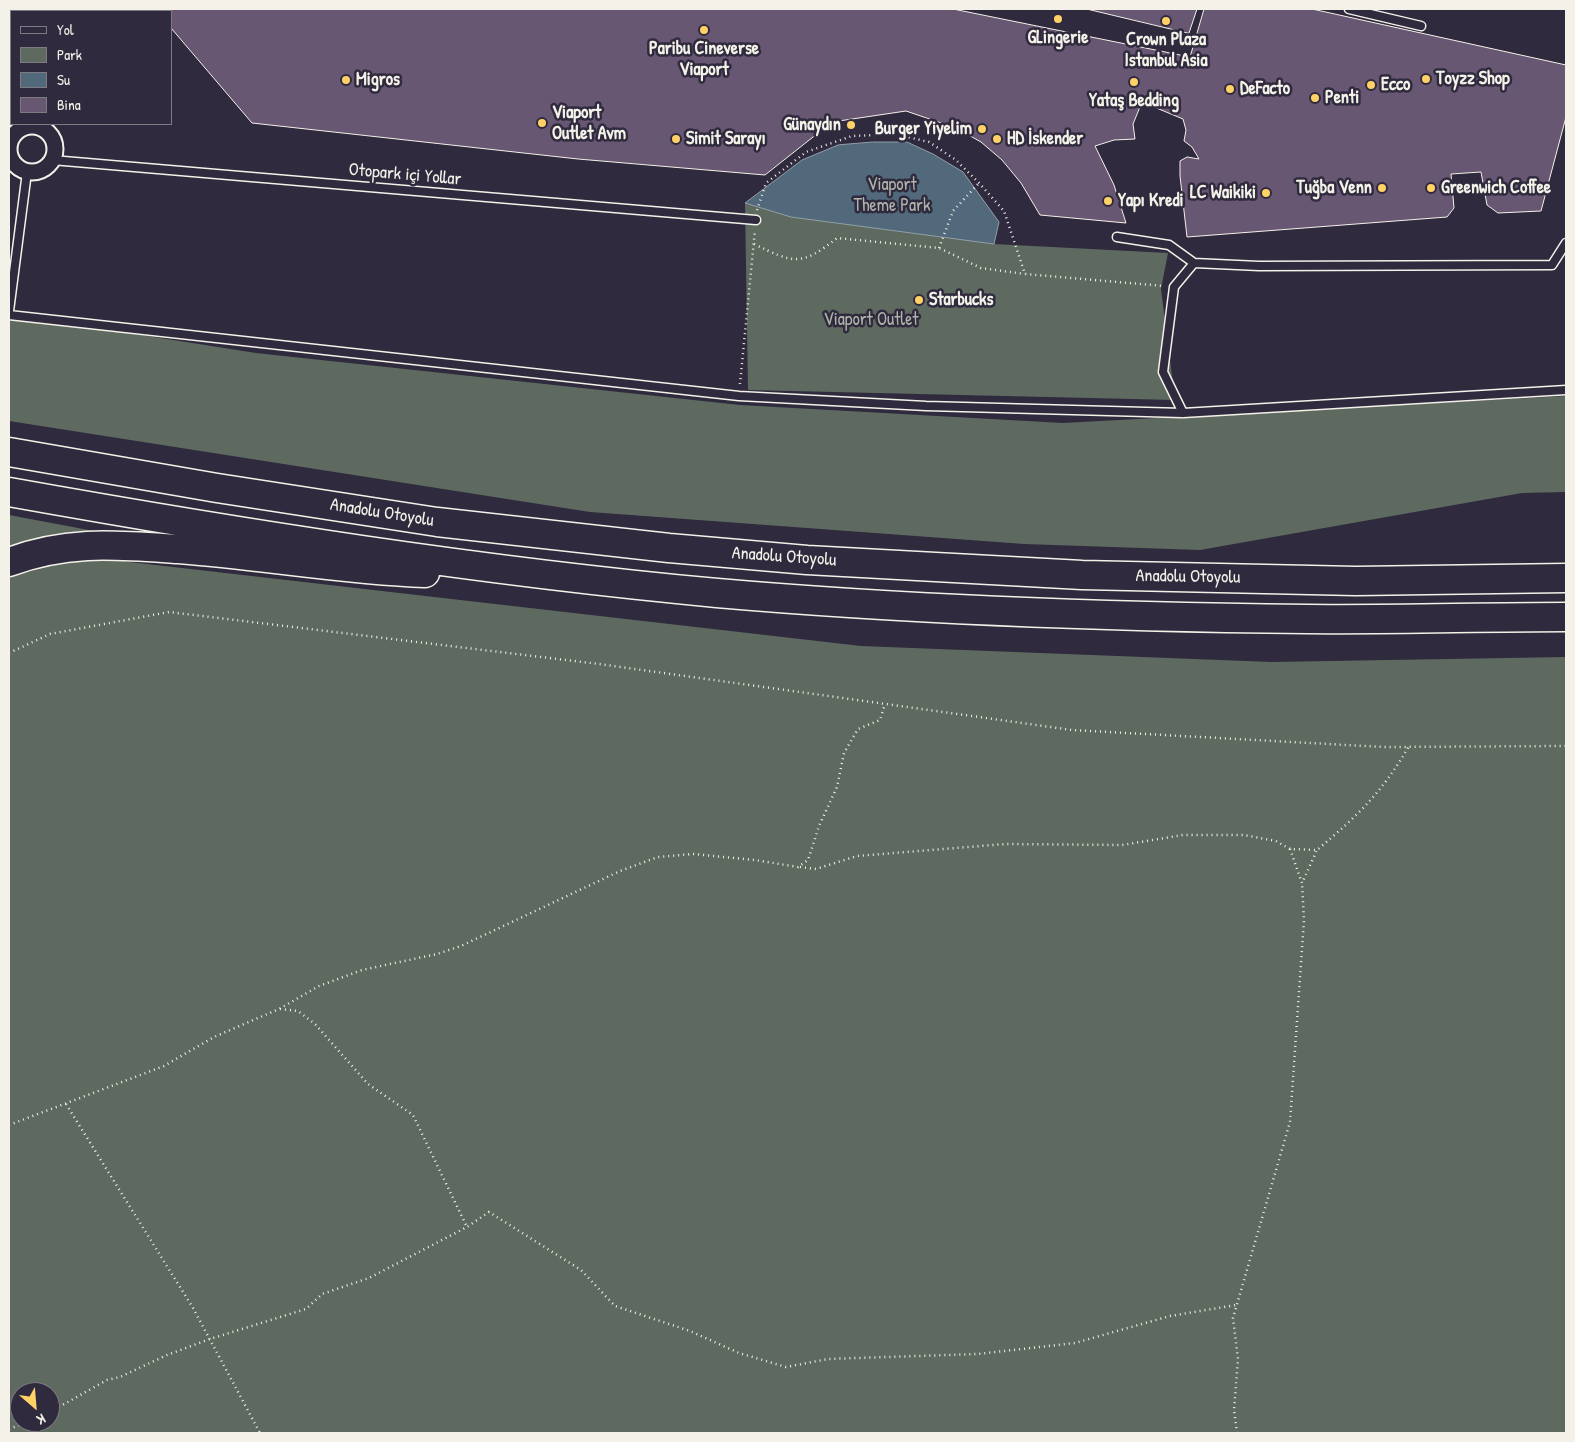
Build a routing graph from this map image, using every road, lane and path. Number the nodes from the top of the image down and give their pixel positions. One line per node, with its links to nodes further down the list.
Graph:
1 (1349, 9): 2 (lane)
2 (1421, 26)
3 (18, 128): 4 (street); 5 (street)
4 (9, 145): 6 (street)
5 (52, 160): 6 (street); 8 (lane, Otopark içi Yollar)
6 (17, 167): 16 (lane)
7 (979, 183): 8 (path); 12 (path); 14 (path)
8 (756, 220): 11 (path)
9 (1117, 237): 13 (lane)
10 (1566, 243): 13 (lane)
11 (753, 244): 12 (path); 18 (path)
12 (939, 248): 14 (path)
13 (1194, 263): 15 (lane)
14 (1025, 274): 15 (path)
15 (1174, 287): 19 (lane)
16 (9, 313): 18 (lane)
17 (1566, 390): 19 (lane)
18 (739, 396): 19 (lane)
19 (1183, 412)
20 (9, 452): 23 (highway, Anadolu Otoyolu)
21 (9, 492): 24 (highway)
22 (9, 562): 24 (highway)
23 (1566, 578)
24 (581, 579): 25 (highway)
25 (1566, 617)
26 (9, 653): 27 (path)
27 (885, 704): 28 (path); 32 (path)
28 (1409, 746): 29 (path); 31 (path)
29 (1566, 746)
30 (1290, 849): 31 (path); 32 (path); 33 (path)
31 (1317, 850): 33 (path)
32 (798, 867): 34 (path)
33 (1302, 882): 38 (path)
34 (279, 1008): 35 (path); 37 (path)
35 (66, 1104): 36 (path); 39 (path)
36 (9, 1124)
37 (467, 1226): 38 (path); 39 (path)
38 (1236, 1305): 42 (path)
39 (210, 1339): 40 (path); 41 (path)
40 (60, 1406)
41 (260, 1433)
42 (1237, 1433)

